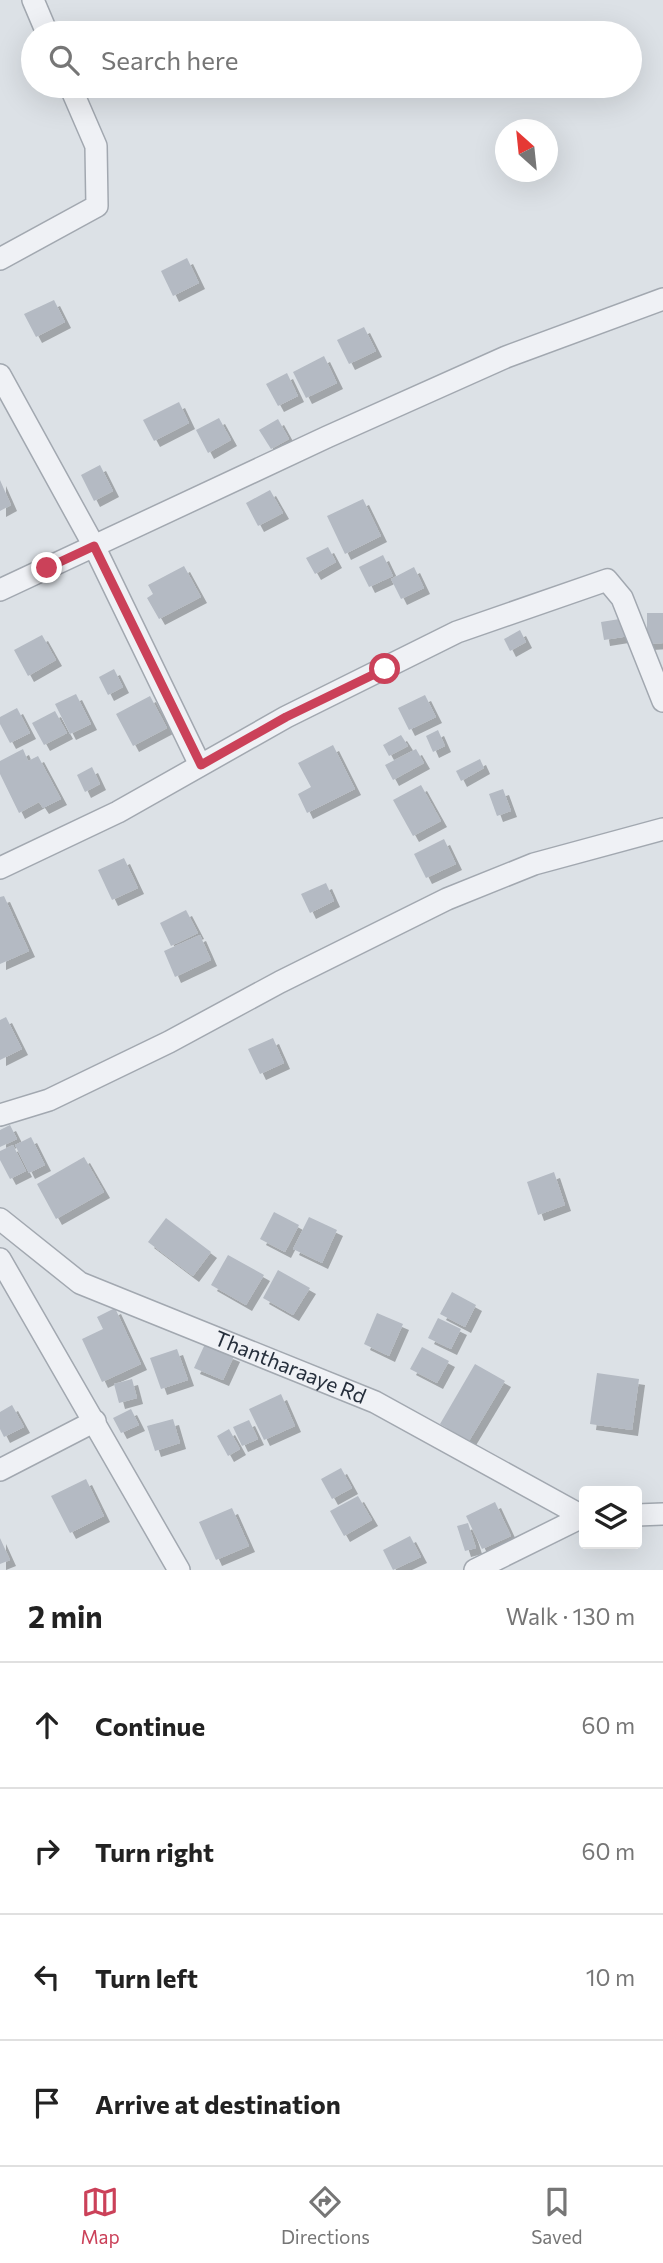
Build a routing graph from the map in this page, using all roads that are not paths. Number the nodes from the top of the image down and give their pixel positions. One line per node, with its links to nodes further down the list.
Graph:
1 (33, 0): 2 (street)
2 (42, 21)
3 (75, 98): 4 (street)
4 (0, 259)
5 (663, 299): 7 (street)
6 (0, 375): 7 (street)
7 (94, 546): 8 (street); 10 (street)
8 (0, 590)
9 (663, 701): 10 (street)
10 (201, 765): 12 (street)
11 (663, 829): 13 (street)
12 (0, 868)
13 (0, 1115)
14 (0, 1219): 18 (street, Thantharaaye Rd)
15 (0, 1259): 16 (street)
16 (95, 1421): 17 (street); 22 (street)
17 (0, 1470)
18 (579, 1514)
19 (663, 1514): 20 (street)
20 (642, 1515)
21 (579, 1518): 23 (street)
22 (178, 1570)
23 (475, 1570)

